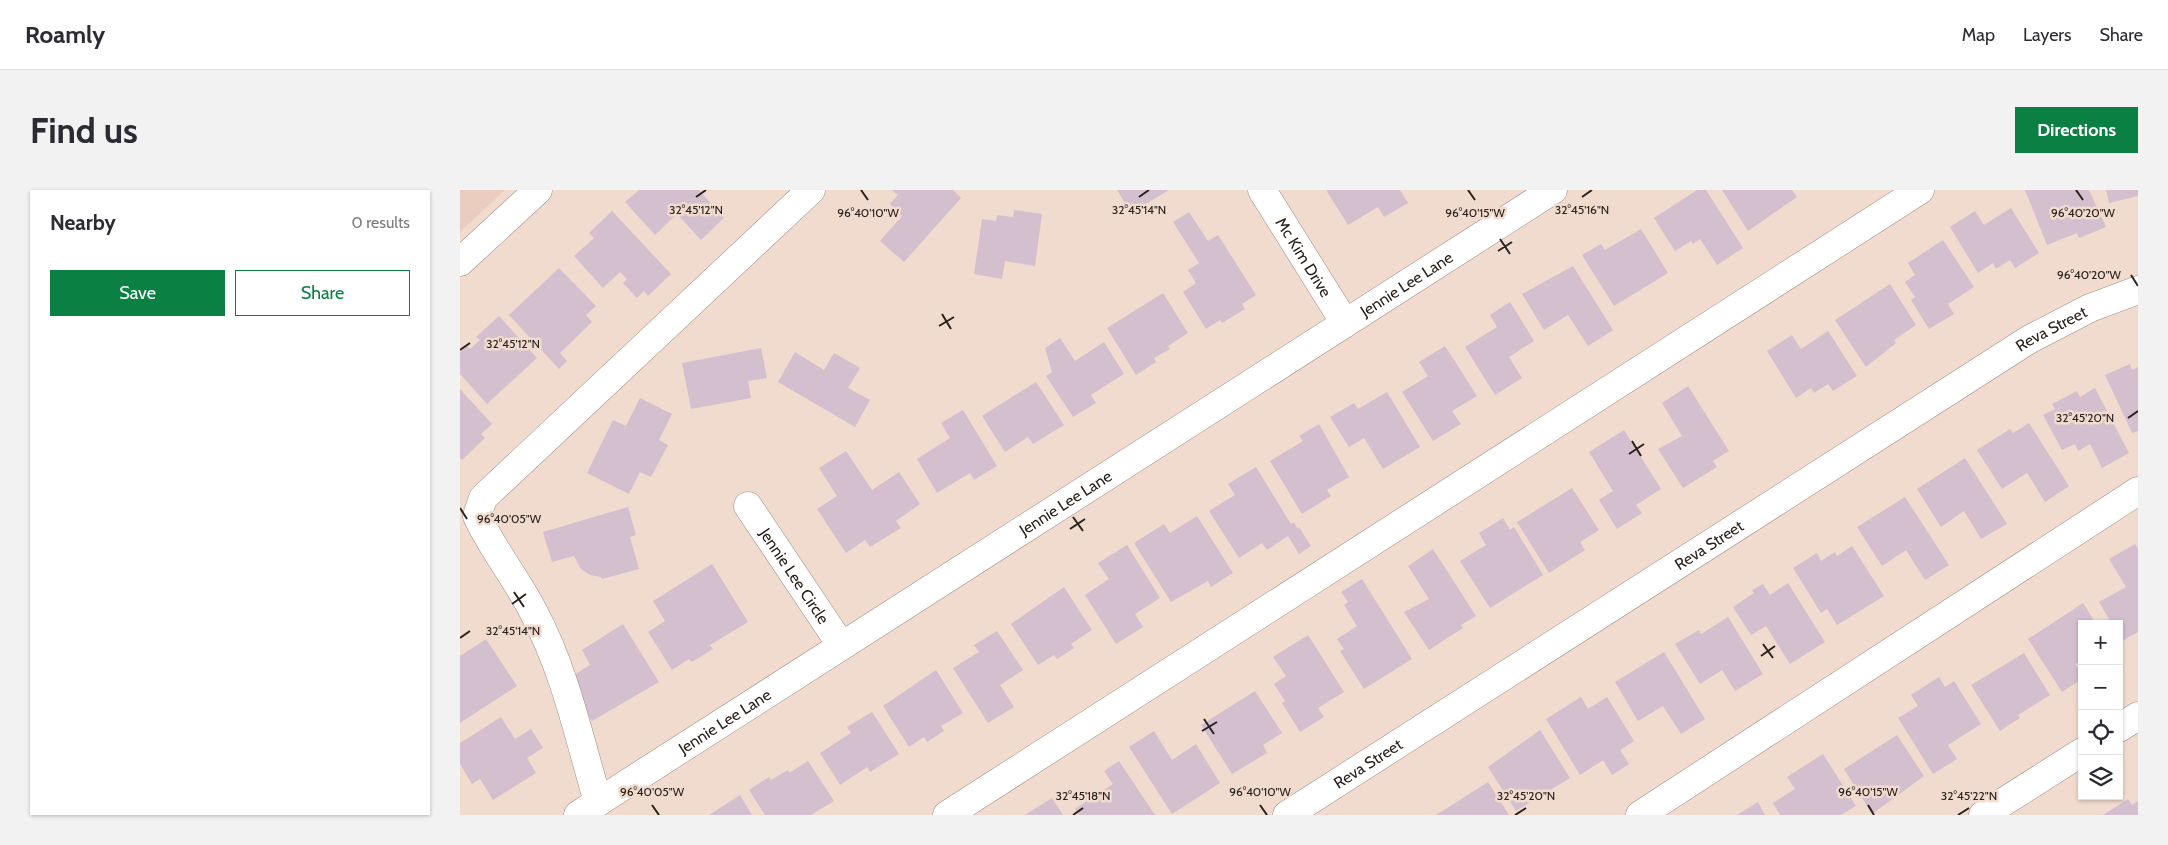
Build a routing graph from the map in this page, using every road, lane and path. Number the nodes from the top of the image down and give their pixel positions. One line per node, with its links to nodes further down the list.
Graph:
1 (538, 190): 6 (street)
2 (811, 190): 15 (street)
3 (1262, 190): 8 (street, Mc Kim Drive)
4 (1553, 190): 8 (street, Jennie Lee Lane)
5 (1920, 190): 16 (street)
6 (460, 262)
7 (2138, 290): 17 (street, Reva Street)
8 (1345, 323): 11 (street, Jennie Lee Lane)
9 (2138, 491): 18 (street)
10 (748, 506): 11 (street, Jennie Lee Circle)
11 (841, 645): 15 (street, Jennie Lee Lane)
12 (2138, 716): 13 (street)
13 (2123, 725)
14 (2078, 755): 19 (street)
15 (585, 811)
16 (947, 815)
17 (1287, 815)
18 (1640, 815)
19 (1983, 815)

